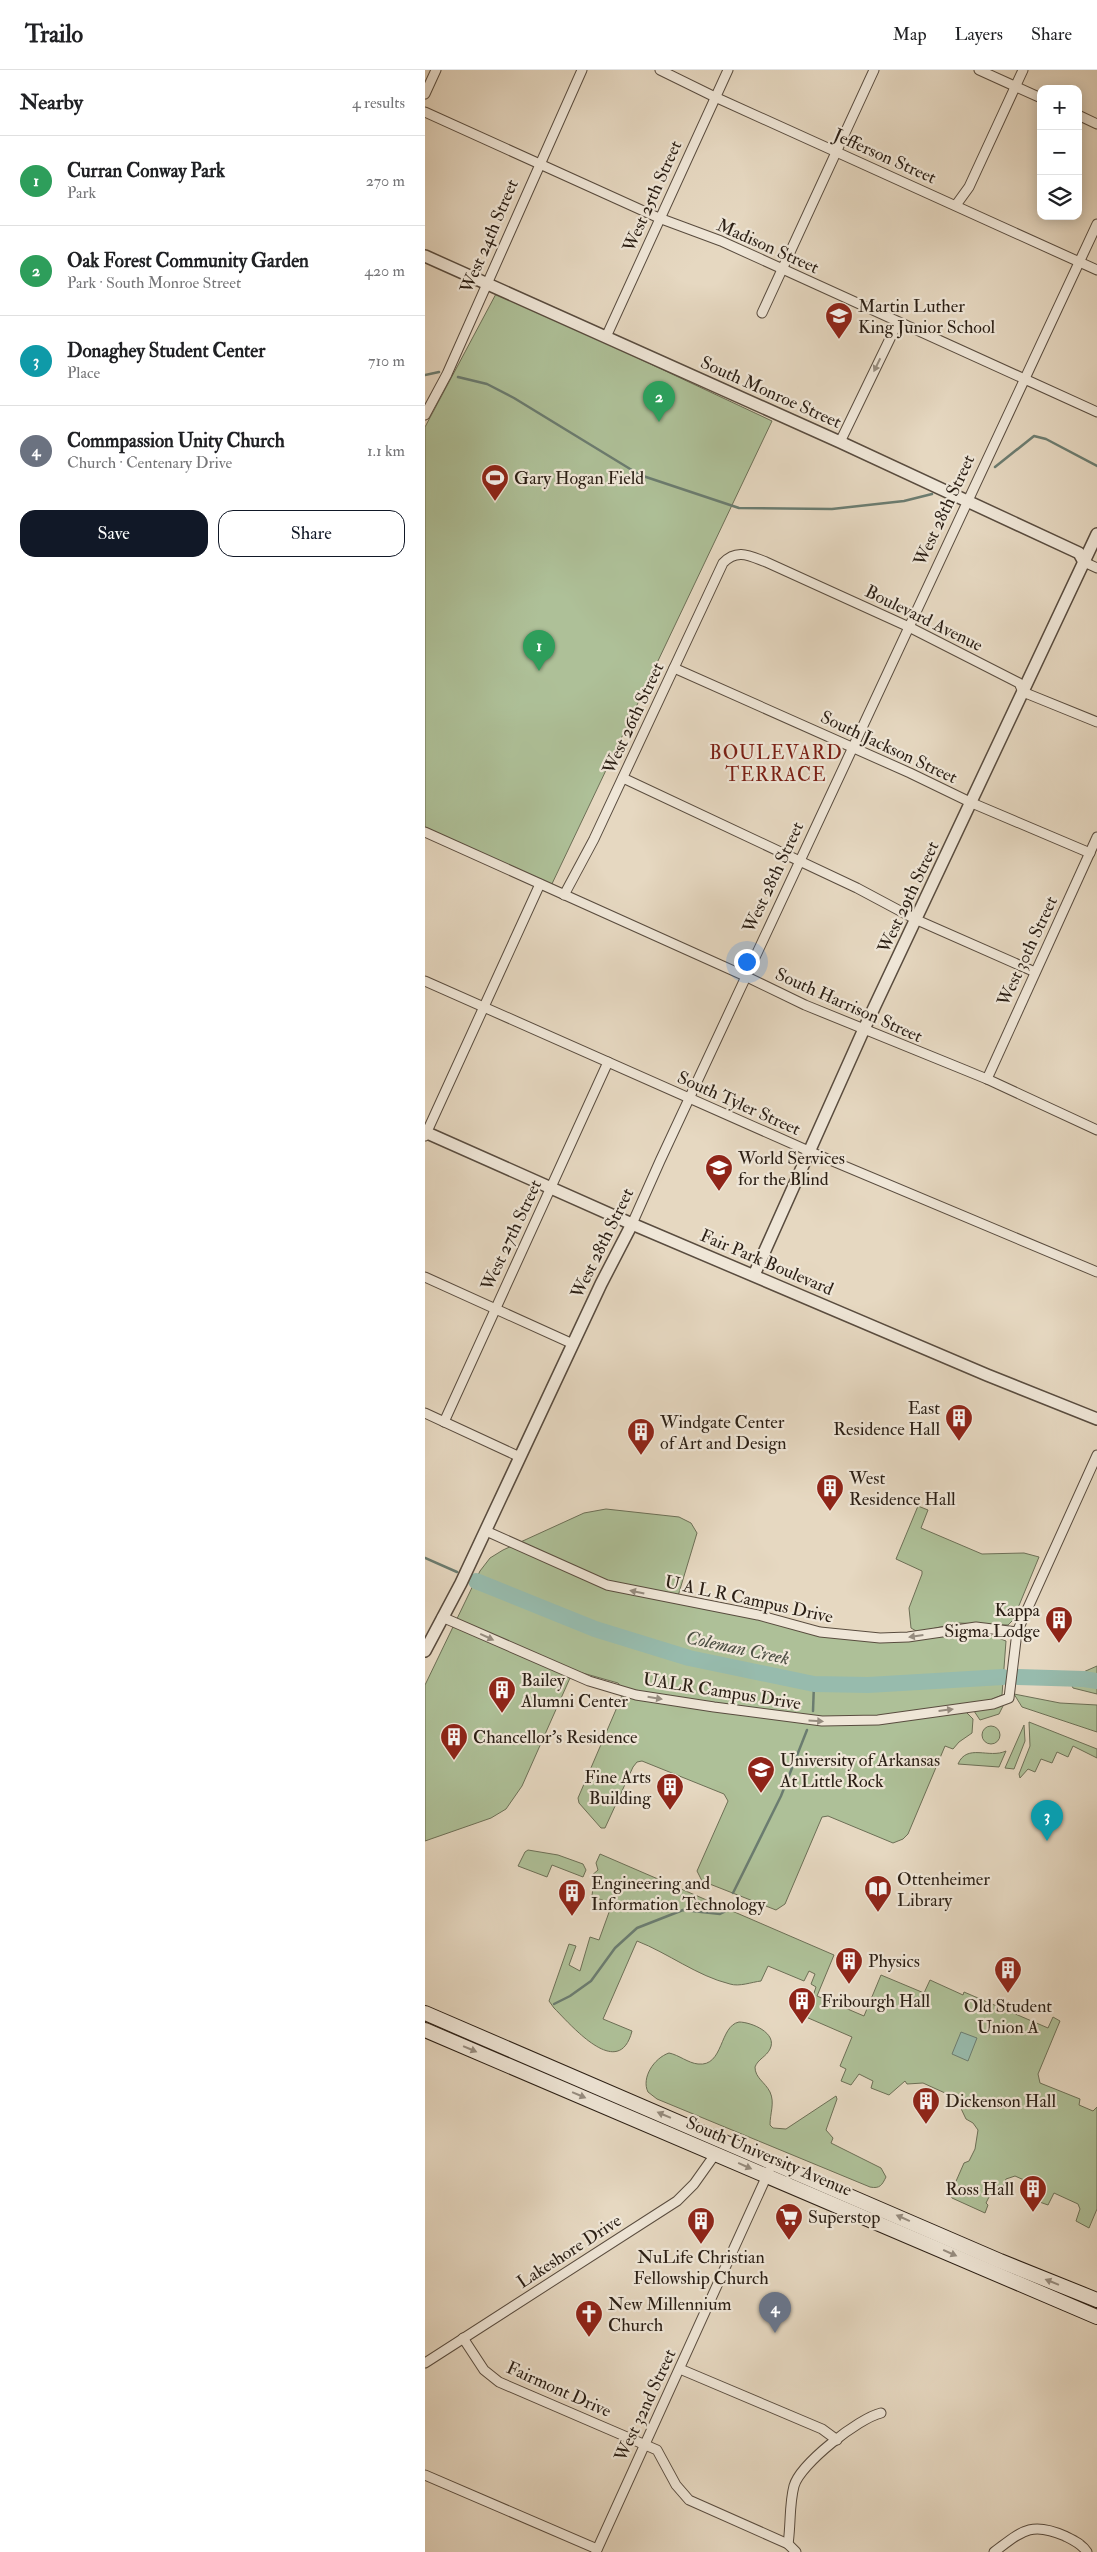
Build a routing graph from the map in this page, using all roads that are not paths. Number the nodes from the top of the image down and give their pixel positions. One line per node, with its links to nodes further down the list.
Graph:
1 (437, 70): 9 (street)
2 (582, 70): 16 (street, West 24th Street)
3 (660, 70): 11 (street, Jefferson Street)
4 (728, 70): 11 (street, West 25th Street)
5 (874, 70): 15 (street)
6 (979, 70): 8 (street)
7 (1023, 70): 8 (street)
8 (1015, 86): 10 (street); 17 (street)
9 (425, 94)
10 (1037, 96)
11 (715, 97): 15 (street, Jefferson Street); 18 (street, West 25th Street)
12 (425, 112): 16 (street, Madison Street)
13 (1082, 117): 14 (street)
14 (1097, 124)
15 (837, 152): 17 (street, Jefferson Street); 22 (street)
16 (540, 162): 18 (street, Madison Street); 24 (street, West 24th Street)
17 (956, 205): 21 (street, Jefferson Street)
18 (659, 218): 22 (street, Madison Street); 27 (street, West 25th Street)
19 (1097, 224): 21 (street, West 28th Street)
20 (425, 256): 24 (street, South Monroe Street)
21 (1079, 262): 23 (street, Jefferson Street); 28 (street, West 28th Street)
22 (782, 269): 25 (street); 26 (street, Madison Street)
23 (1097, 270)
24 (487, 284): 27 (street, South Monroe Street); 30 (street, West 24th Street)
25 (762, 313)
26 (898, 322): 28 (street, Madison Street); 31 (street, one-way to 31)
27 (607, 337): 31 (street, South Monroe Street)
28 (1024, 379): 29 (street, Madison Street); 32 (street, West 28th Street)
29 (1097, 412)
30 (425, 415)
31 (840, 442): 32 (street, South Monroe Street)
32 (967, 500): 35 (street, South Monroe Street); 37 (street, West 28th Street)
33 (1097, 534): 35 (street, West 29th Street)
34 (731, 556): 37 (street, Boulevard Avenue); 38 (street, West 26th Street)
35 (1084, 562): 36 (street, South Monroe Street); 39 (street, West 29th Street)
36 (1097, 568)
37 (909, 627): 39 (street, Boulevard Avenue); 41 (street, West 28th Street)
38 (674, 668): 41 (street, South Jackson Street); 42 (street, West 26th Street)
39 (1023, 692): 40 (street, Boulevard Avenue); 43 (street, West 29th Street)
40 (1097, 722)
41 (854, 748): 43 (street, South Jackson Street); 47 (street, West 28th Street)
42 (623, 778): 47 (street); 49 (street, West 26th Street)
43 (972, 803): 46 (street, South Jackson Street); 50 (street, West 29th Street)
44 (425, 832): 48 (street, South Harrison Street)
45 (1097, 837): 46 (street, West 30th Street)
46 (1090, 853): 51 (street, West 30th Street)
47 (799, 861): 50 (street); 52 (street, West 28th Street)
48 (540, 884): 49 (street, South Harrison Street); 54 (street)
49 (564, 895): 52 (street, South Harrison Street)
50 (917, 920): 51 (street); 55 (street, West 29th Street)
51 (1035, 972): 57 (street, West 30th Street)
52 (745, 976): 55 (street, South Harrison Street); 58 (street, West 28th Street)
53 (425, 981): 54 (street, South Tyler Street)
54 (484, 1007): 56 (street, South Tyler Street); 61 (street)
55 (864, 1029): 57 (street, South Harrison Street); 62 (street, West 29th Street)
56 (608, 1062): 58 (street, South Tyler Street); 63 (street, West 27th Street)
57 (987, 1079): 60 (street, South Harrison Street)
58 (689, 1099): 62 (street, South Tyler Street); 64 (street, West 28th Street)
59 (1097, 1118): 60 (street)
60 (1095, 1129)
61 (425, 1134): 63 (street, Fair Park Boulevard)
62 (811, 1152): 65 (street, South Tyler Street); 66 (street, West 29th Street)
63 (551, 1188): 64 (street, Fair Park Boulevard); 68 (street, West 27th Street)
64 (632, 1224): 66 (street, Fair Park Boulevard); 69 (street, West 28th Street)
65 (1097, 1272)
66 (754, 1275): 71 (street, Fair Park Boulevard)
67 (425, 1277): 68 (street)
68 (495, 1309): 69 (street); 72 (street, West 27th Street)
69 (573, 1344): 74 (street, West 28th Street)
70 (425, 1413): 72 (street)
71 (1097, 1419)
72 (444, 1422): 74 (street)
73 (1097, 1455): 77 (street)
74 (520, 1457): 75 (street, West 28th Street)
75 (486, 1531): 76 (street, West 28th Street); 77 (street, U A L R Campus Drive, one-way to 75)
76 (442, 1617): 77 (street, UALR Campus Drive, one-way to 77); 78 (street, West 28th Street)
77 (1017, 1632)
78 (425, 1651)
79 (425, 2013): 82 (main road, South University Avenue, one-way to 79)
80 (425, 2030): 81 (main road, South University Avenue, one-way to 81)
81 (717, 2153): 83 (main road, South University Avenue, one-way to 83); 86 (street, Lakeshore Drive)
82 (773, 2162): 83 (street, West 32nd Street); 84 (main road, South University Avenue, one-way to 82)
83 (767, 2175): 85 (main road, South University Avenue, one-way to 85); 88 (street, West 32nd Street)
84 (1097, 2300)
85 (1097, 2317)
86 (463, 2338): 87 (street, Lakeshore Drive); 91 (street, Fairmont Drive)
87 (425, 2363)
88 (680, 2369): 90 (street); 91 (street, West 32nd Street)
89 (881, 2413): 90 (street)
90 (837, 2440): 93 (street)
91 (645, 2445): 93 (street, Fairmont Drive); 94 (street, West 32nd Street)
92 (425, 2475): 94 (street)
93 (789, 2544): 95 (street, Fairmont Drive)
94 (596, 2550)
95 (797, 2552)
96 (994, 2552): 97 (street)
97 (1087, 2552)

